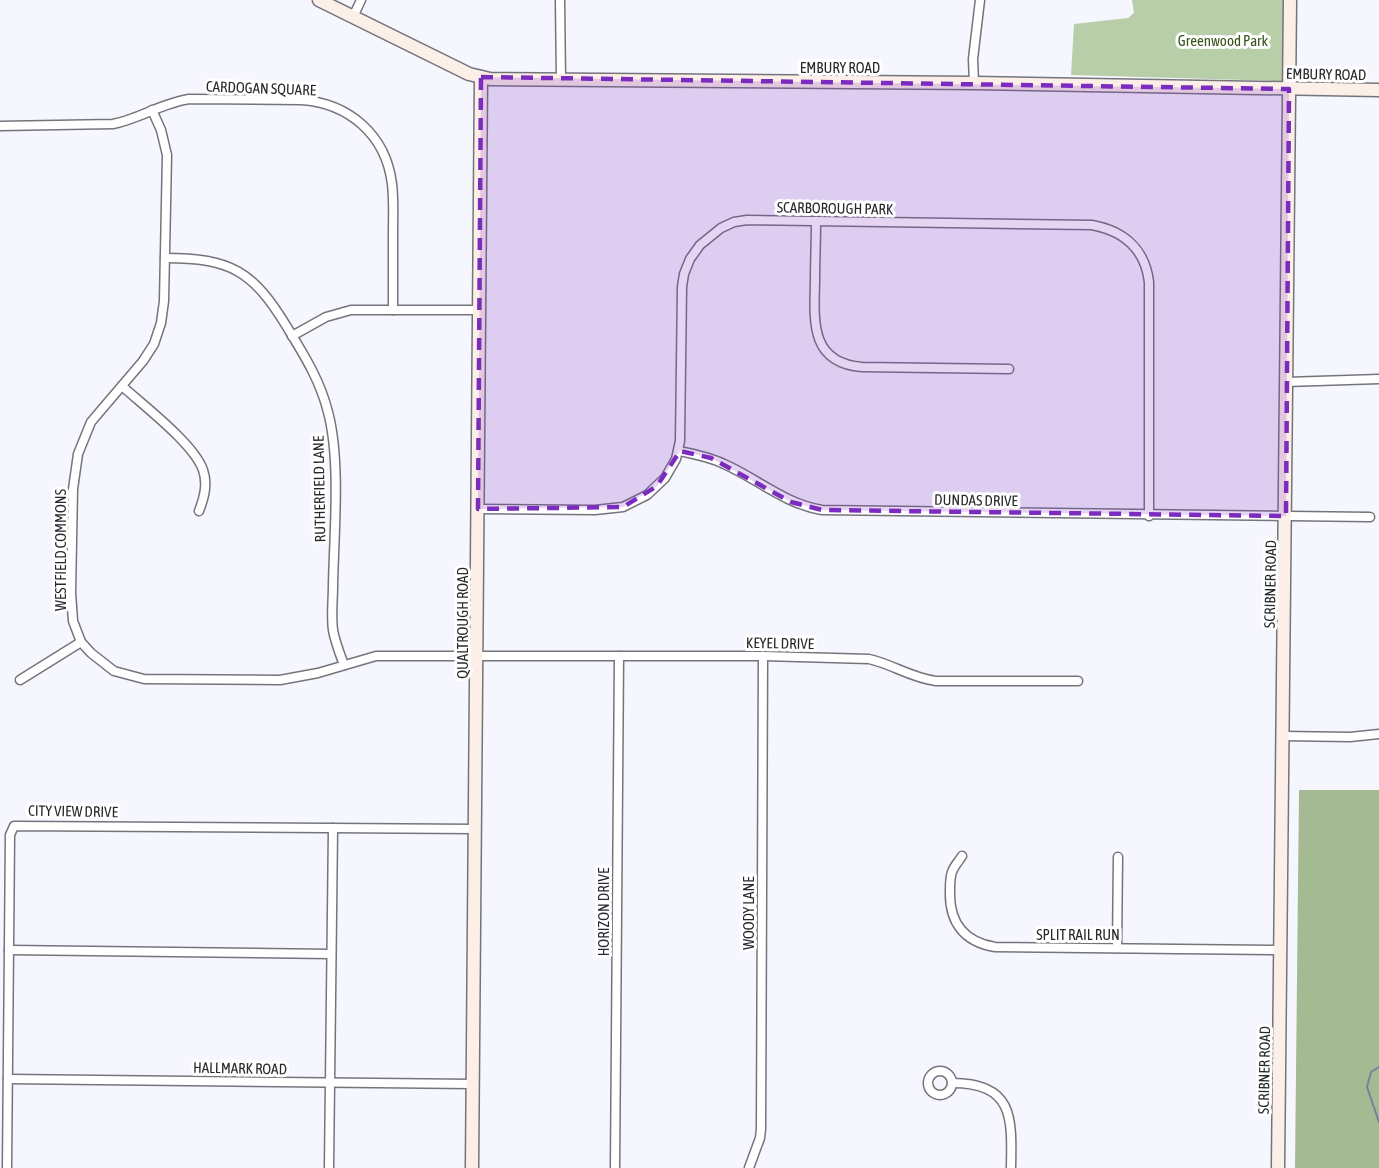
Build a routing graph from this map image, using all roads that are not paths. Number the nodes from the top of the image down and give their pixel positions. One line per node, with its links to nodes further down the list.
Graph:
1 (319, 0): 6 (street, EMBURY ROAD)
2 (361, 0): 6 (street)
3 (560, 0): 8 (street)
4 (980, 0): 9 (street)
5 (1290, 0): 10 (street, SCRIBNER ROAD)
6 (353, 17): 7 (street, EMBURY ROAD)
7 (481, 77): 8 (street, EMBURY ROAD); 17 (street, QUALTROUGH ROAD)
8 (561, 80): 9 (street, EMBURY ROAD)
9 (974, 83): 10 (street, EMBURY ROAD)
10 (1289, 89): 11 (street, EMBURY ROAD); 21 (street, SCRIBNER ROAD)
11 (1379, 90)
12 (152, 110): 13 (street, CARDOGAN SQUARE); 15 (street, WESTFIELD COMMONS); 16 (street, CARDOGAN SQUARE)
13 (0, 126)
14 (816, 221): 19 (street); 23 (street, SCARBOROUGH PARK); 26 (street, SCARBOROUGH PARK)
15 (165, 258): 18 (street, RUTHERFIELD LANE); 22 (street, WESTFIELD COMMONS)
16 (393, 309): 17 (street); 18 (street)
17 (479, 310): 24 (street, QUALTROUGH ROAD)
18 (292, 336): 33 (street, RUTHERFIELD LANE)
19 (1009, 369)
20 (1379, 378): 21 (street)
21 (1287, 382): 27 (street, SCRIBNER ROAD)
22 (123, 387): 25 (street); 29 (street, WESTFIELD COMMONS)
23 (679, 451): 24 (street, SCARBOROUGH PARK); 26 (street, DUNDAS DRIVE)
24 (478, 509): 30 (street, QUALTROUGH ROAD)
25 (199, 511)
26 (1149, 516): 27 (street, DUNDAS DRIVE)
27 (1286, 516): 28 (street, DUNDAS DRIVE); 37 (street, SCRIBNER ROAD)
28 (1371, 517)
29 (81, 642): 33 (street); 34 (street)
30 (477, 656): 31 (street, KEYEL DRIVE); 33 (street); 39 (street, QUALTROUGH ROAD)
31 (619, 656): 32 (street, KEYEL DRIVE); 53 (street, HORIZON DRIVE)
32 (763, 656): 35 (street, KEYEL DRIVE); 54 (street, WOODY LANE)
33 (344, 665)
34 (20, 680)
35 (1078, 681)
36 (1379, 734): 37 (street)
37 (1282, 736): 44 (street, SCRIBNER ROAD)
38 (333, 828): 39 (street, CITY VIEW DRIVE); 43 (street, CITY VIEW DRIVE); 45 (street)
39 (476, 829): 49 (street, QUALTROUGH ROAD)
40 (962, 856): 42 (street, SPLIT RAIL RUN)
41 (1118, 856): 42 (street)
42 (1117, 948): 44 (street, SPLIT RAIL RUN)
43 (9, 950): 45 (street); 46 (street, CITY VIEW DRIVE)
44 (1280, 950): 56 (street, SCRIBNER ROAD)
45 (331, 954): 47 (street)
46 (8, 1079): 47 (street, HALLMARK ROAD); 50 (street, CITY VIEW DRIVE)
47 (330, 1082): 49 (street, HALLMARK ROAD); 51 (street)
48 (952, 1083): 55 (street)
49 (472, 1084): 52 (street, QUALTROUGH ROAD)
50 (7, 1168)
51 (328, 1168)
52 (472, 1168)
53 (615, 1168)
54 (749, 1168)
55 (1011, 1168)
56 (1278, 1168)

